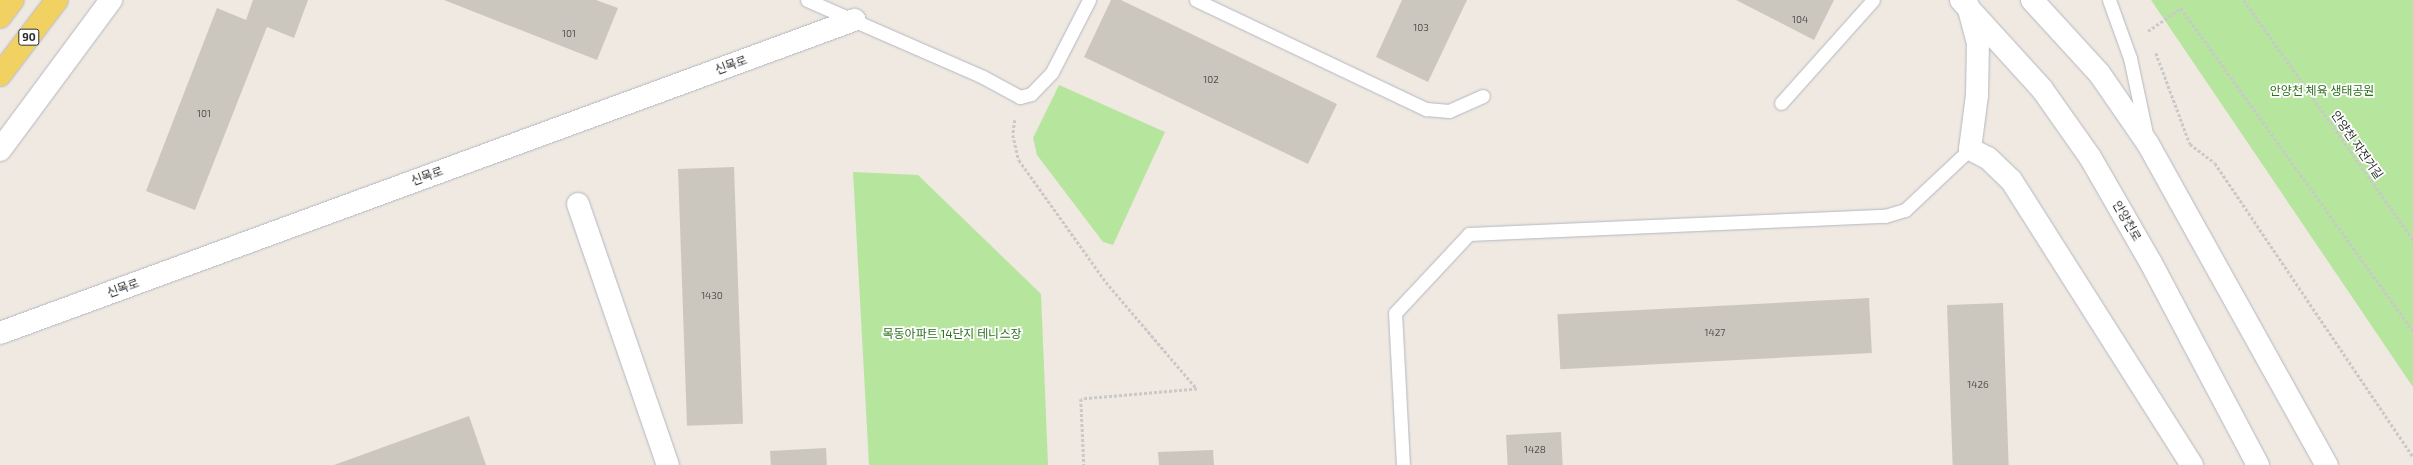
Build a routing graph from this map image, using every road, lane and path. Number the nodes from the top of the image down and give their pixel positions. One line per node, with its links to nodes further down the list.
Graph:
1 (13, 0): 12 (main road)
2 (57, 0): 16 (main road, 90)
3 (110, 0): 22 (street)
4 (807, 0): 13 (lane)
5 (1089, 0): 18 (lane)
6 (1196, 0): 17 (lane)
7 (1873, 0): 19 (lane)
8 (2032, 0): 20 (street)
9 (2109, 0): 20 (lane)
10 (2244, 0): 24 (path, 안양천 자전거길)
11 (1964, 3): 21 (street); 32 (street, 안양천로)
12 (0, 17)
13 (854, 20): 18 (lane); 26 (street, 신목로)
14 (2150, 37): 25 (path)
15 (2155, 51): 27 (path)
16 (0, 75)
17 (1483, 96)
18 (1020, 97): 29 (path)
19 (1781, 103)
20 (2148, 144): 33 (street)
21 (1970, 149): 30 (lane); 31 (street)
22 (0, 150)
23 (578, 204): 28 (street)
24 (2413, 240)
25 (2413, 331)
26 (0, 333)
27 (2413, 457)
28 (668, 465)
29 (1084, 465)
30 (1403, 465)
31 (2192, 465)
32 (2258, 465)
33 (2327, 465)

